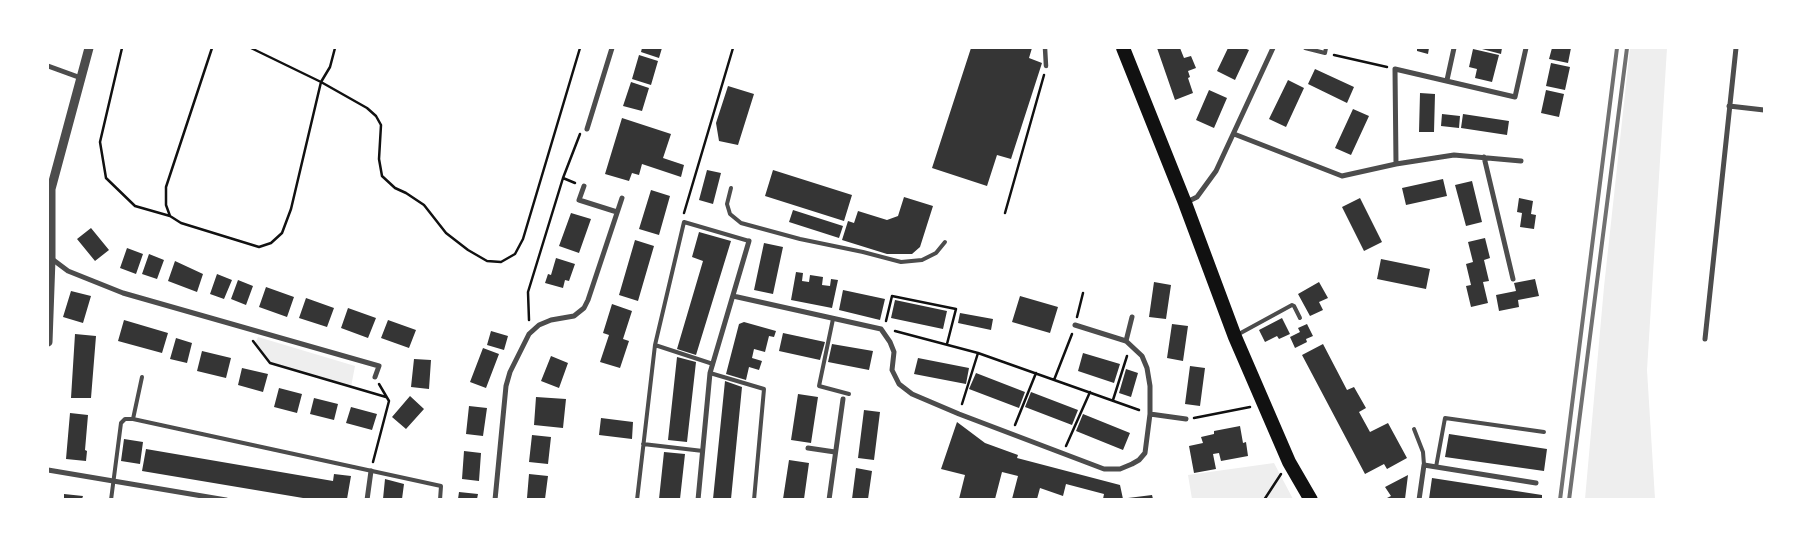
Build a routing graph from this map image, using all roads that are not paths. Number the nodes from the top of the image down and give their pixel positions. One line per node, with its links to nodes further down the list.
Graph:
1 (89, 48): 13 (street)
2 (612, 48): 17 (street)
3 (1045, 48): 12 (street)
4 (1123, 48): 26 (highway)
5 (1273, 48): 18 (street)
6 (1305, 48): 7 (lane)
7 (1326, 48)
8 (1454, 48): 14 (street)
9 (1526, 48): 14 (street)
10 (1736, 48): 15 (street)
11 (48, 66): 13 (street)
12 (1046, 66)
13 (81, 78): 23 (street)
14 (1447, 80): 21 (street)
15 (1729, 106): 16 (street); 38 (street)
16 (1764, 110)
17 (587, 129)
18 (1234, 134): 21 (street); 26 (street)
19 (1484, 157): 20 (street); 21 (street); 31 (street)
20 (1521, 161)
21 (1396, 164)
22 (584, 186): 27 (street)
23 (49, 187): 30 (street)
24 (731, 188): 29 (lane)
25 (622, 198): 27 (street)
26 (1185, 204): 37 (highway)
27 (617, 212): 67 (street)
28 (748, 241): 32 (street); 41 (lane)
29 (945, 242)
30 (51, 259): 39 (street); 45 (street)
31 (1513, 279)
32 (732, 296): 35 (street); 42 (street)
33 (1132, 317): 40 (street)
34 (1300, 318): 37 (lane)
35 (833, 319): 46 (lane); 48 (street)
36 (1075, 325): 40 (street)
37 (1235, 336): 72 (highway)
38 (1705, 339)
39 (48, 342)
40 (1128, 343): 48 (street)
41 (655, 345): 42 (lane); 53 (lane)
42 (713, 364): 43 (street)
43 (710, 373): 55 (street); 70 (lane)
44 (142, 377): 49 (lane)
45 (375, 377)
46 (849, 394)
47 (843, 399): 56 (street)
48 (1150, 414): 50 (street)
49 (133, 419): 60 (lane); 61 (lane)
50 (1186, 419)
51 (1414, 429): 57 (lane)
52 (1544, 432): 58 (lane)
53 (643, 444): 55 (lane); 68 (lane)
54 (808, 448): 56 (street)
55 (703, 451): 69 (street)
56 (835, 452): 71 (street)
57 (1424, 465): 58 (street); 73 (street)
58 (1436, 467): 62 (street)
59 (48, 470): 61 (street)
60 (371, 471): 65 (street); 66 (lane)
61 (113, 480): 63 (lane); 64 (street)
62 (1536, 483)
63 (112, 500)
64 (226, 500)
65 (367, 500)
66 (440, 500)
67 (495, 500)
68 (637, 500)
69 (698, 500)
70 (754, 500)
71 (829, 500)
72 (1311, 500)
73 (1419, 500)

